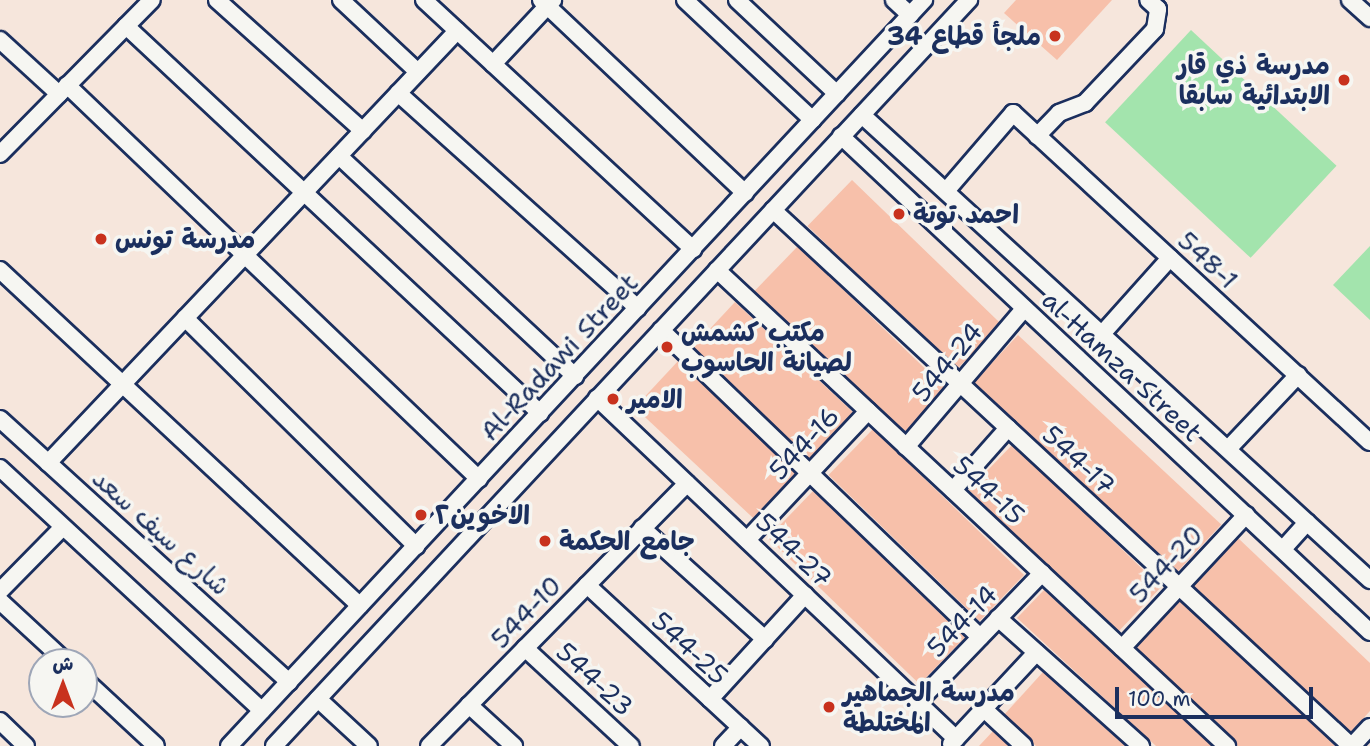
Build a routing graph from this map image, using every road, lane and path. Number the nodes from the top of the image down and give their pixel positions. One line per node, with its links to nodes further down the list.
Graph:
1 (152, 0): 15 (street)
2 (218, 0): 25 (street)
3 (341, 0): 19 (street)
4 (424, 0): 16 (street)
5 (685, 0): 24 (street)
6 (737, 0): 22 (street)
7 (894, 0): 13 (street)
8 (925, 0): 13 (street, Al-Radawi Street)
9 (969, 0): 23 (street)
10 (1148, 0): 27 (street)
11 (1350, 0): 14 (street)
12 (547, 2): 18 (street); 32 (street)
13 (910, 15): 22 (street, Al-Radawi Street)
14 (1370, 18)
15 (126, 26): 20 (street); 31 (street)
16 (457, 31): 18 (street); 19 (street)
17 (0, 40): 20 (street)
18 (493, 64): 34 (street)
19 (418, 72): 21 (street)
20 (63, 90): 28 (street); 35 (street)
21 (398, 93): 25 (street); 39 (street)
22 (837, 94): 24 (street, Al-Radawi Street)
23 (862, 115): 26 (street); 30 (street, al-Hamza Street)
24 (813, 120): 32 (street, Al-Radawi Street)
25 (363, 131): 29 (street)
26 (841, 136): 33 (street); 40 (street, al-Hamza Street)
27 (1037, 136): 30 (street, 548-1); 36 (street, 548-1)
28 (0, 154)
29 (339, 156): 31 (street); 45 (street)
30 (946, 191): 43 (street, al-Hamza Street)
31 (304, 192): 35 (street); 50 (street)
32 (745, 193): 34 (street, Al-Radawi Street)
33 (773, 210): 38 (street); 47 (street, 544-17)
34 (692, 249): 39 (street, Al-Radawi Street)
35 (243, 257): 41 (street); 60 (street)
36 (1170, 258): 43 (street); 44 (street, 548-1)
37 (0, 270): 46 (street)
38 (717, 270): 42 (street); 49 (street, 544-15)
39 (638, 308): 45 (street, Al-Radawi Street)
40 (1024, 309): 47 (street, 544-24); 63 (street, al-Hamza Street)
41 (185, 318): 46 (street); 68 (street)
42 (661, 330): 48 (street); 59 (street)
43 (1101, 334): 56 (street, al-Hamza Street)
44 (1298, 375): 53 (street, 548-1); 56 (street)
45 (575, 376): 50 (street, Al-Radawi Street)
46 (124, 383): 57 (street); 77 (street)
47 (960, 383): 52 (street, 544-17); 55 (street, 544-24)
48 (597, 398): 54 (street); 61 (street, 544-27)
49 (868, 411): 55 (street, 544-15); 59 (street, 544-16)
50 (536, 418): 54 (street); 60 (street, Al-Radawi Street)
51 (0, 419): 57 (street, شارع سيف سعد)
52 (1008, 428): 62 (street); 73 (street, 544-17)
53 (1370, 442)
54 (555, 443): 88 (street)
55 (906, 447): 62 (street, 544-15)
56 (1227, 449): 64 (street, al-Hamza Street)
57 (48, 463): 86 (street, شارع سيف سعد)
58 (0, 468): 65 (street)
59 (810, 473): 67 (street, 544-16); 80 (street)
60 (478, 479): 68 (street, Al-Radawi Street)
61 (687, 483): 66 (street, 544-10); 67 (street, 544-27)
62 (953, 490): 70 (street, 544-15)
63 (1246, 515): 69 (street, al-Hamza Street); 73 (street, 544-20)
64 (1307, 522): 69 (street); 71 (street, al-Hamza Street)
65 (62, 528): 74 (street); 93 (street)
66 (642, 528): 72 (street, 544-10); 81 (street)
67 (747, 540): 75 (street, 544-27)
68 (416, 546): 77 (street, Al-Radawi Street)
69 (1283, 549): 79 (street, al-Hamza Street)
70 (1042, 573): 78 (street, 544-14); 84 (street, 544-15)
71 (1370, 580)
72 (587, 585): 83 (street, 544-10); 89 (street, 544-25)
73 (1178, 586): 84 (street, 544-20); 111 (street, 544-17)
74 (0, 591)
75 (806, 595): 81 (street); 90 (street, 544-27)
76 (0, 601): 82 (street)
77 (360, 606): 86 (street, Al-Radawi Street)
78 (998, 618): 80 (street, 544-14); 85 (street)
79 (1370, 632)
80 (980, 637): 90 (street, 544-14)
81 (765, 639): 89 (street)
82 (51, 648)
83 (525, 648): 91 (street, 544-10); 105 (street, 544-23)
84 (1122, 648): 110 (street, 544-15)
85 (1036, 653): 92 (street); 109 (street)
86 (289, 682): 93 (street, Al-Radawi Street)
87 (98, 692): 100 (street)
88 (318, 699): 97 (street); 102 (street)
89 (710, 699): 95 (street, 544-25)
90 (918, 702): 98 (street, 544-27)
91 (469, 705): 103 (street, 544-10); 104 (street)
92 (984, 709): 98 (street); 108 (street)
93 (262, 711): 101 (street, Al-Radawi Street)
94 (0, 721): 99 (street)
95 (741, 727): 106 (street); 107 (street, 544-25)
96 (1370, 727): 111 (street)
97 (285, 742)
98 (953, 742)
99 (26, 746)
100 (156, 746)
101 (229, 746)
102 (369, 746)
103 (429, 746)
104 (514, 746)
105 (631, 746)
106 (723, 746)
107 (761, 746)
108 (1024, 746)
109 (1140, 746)
110 (1227, 746)
111 (1351, 746)

